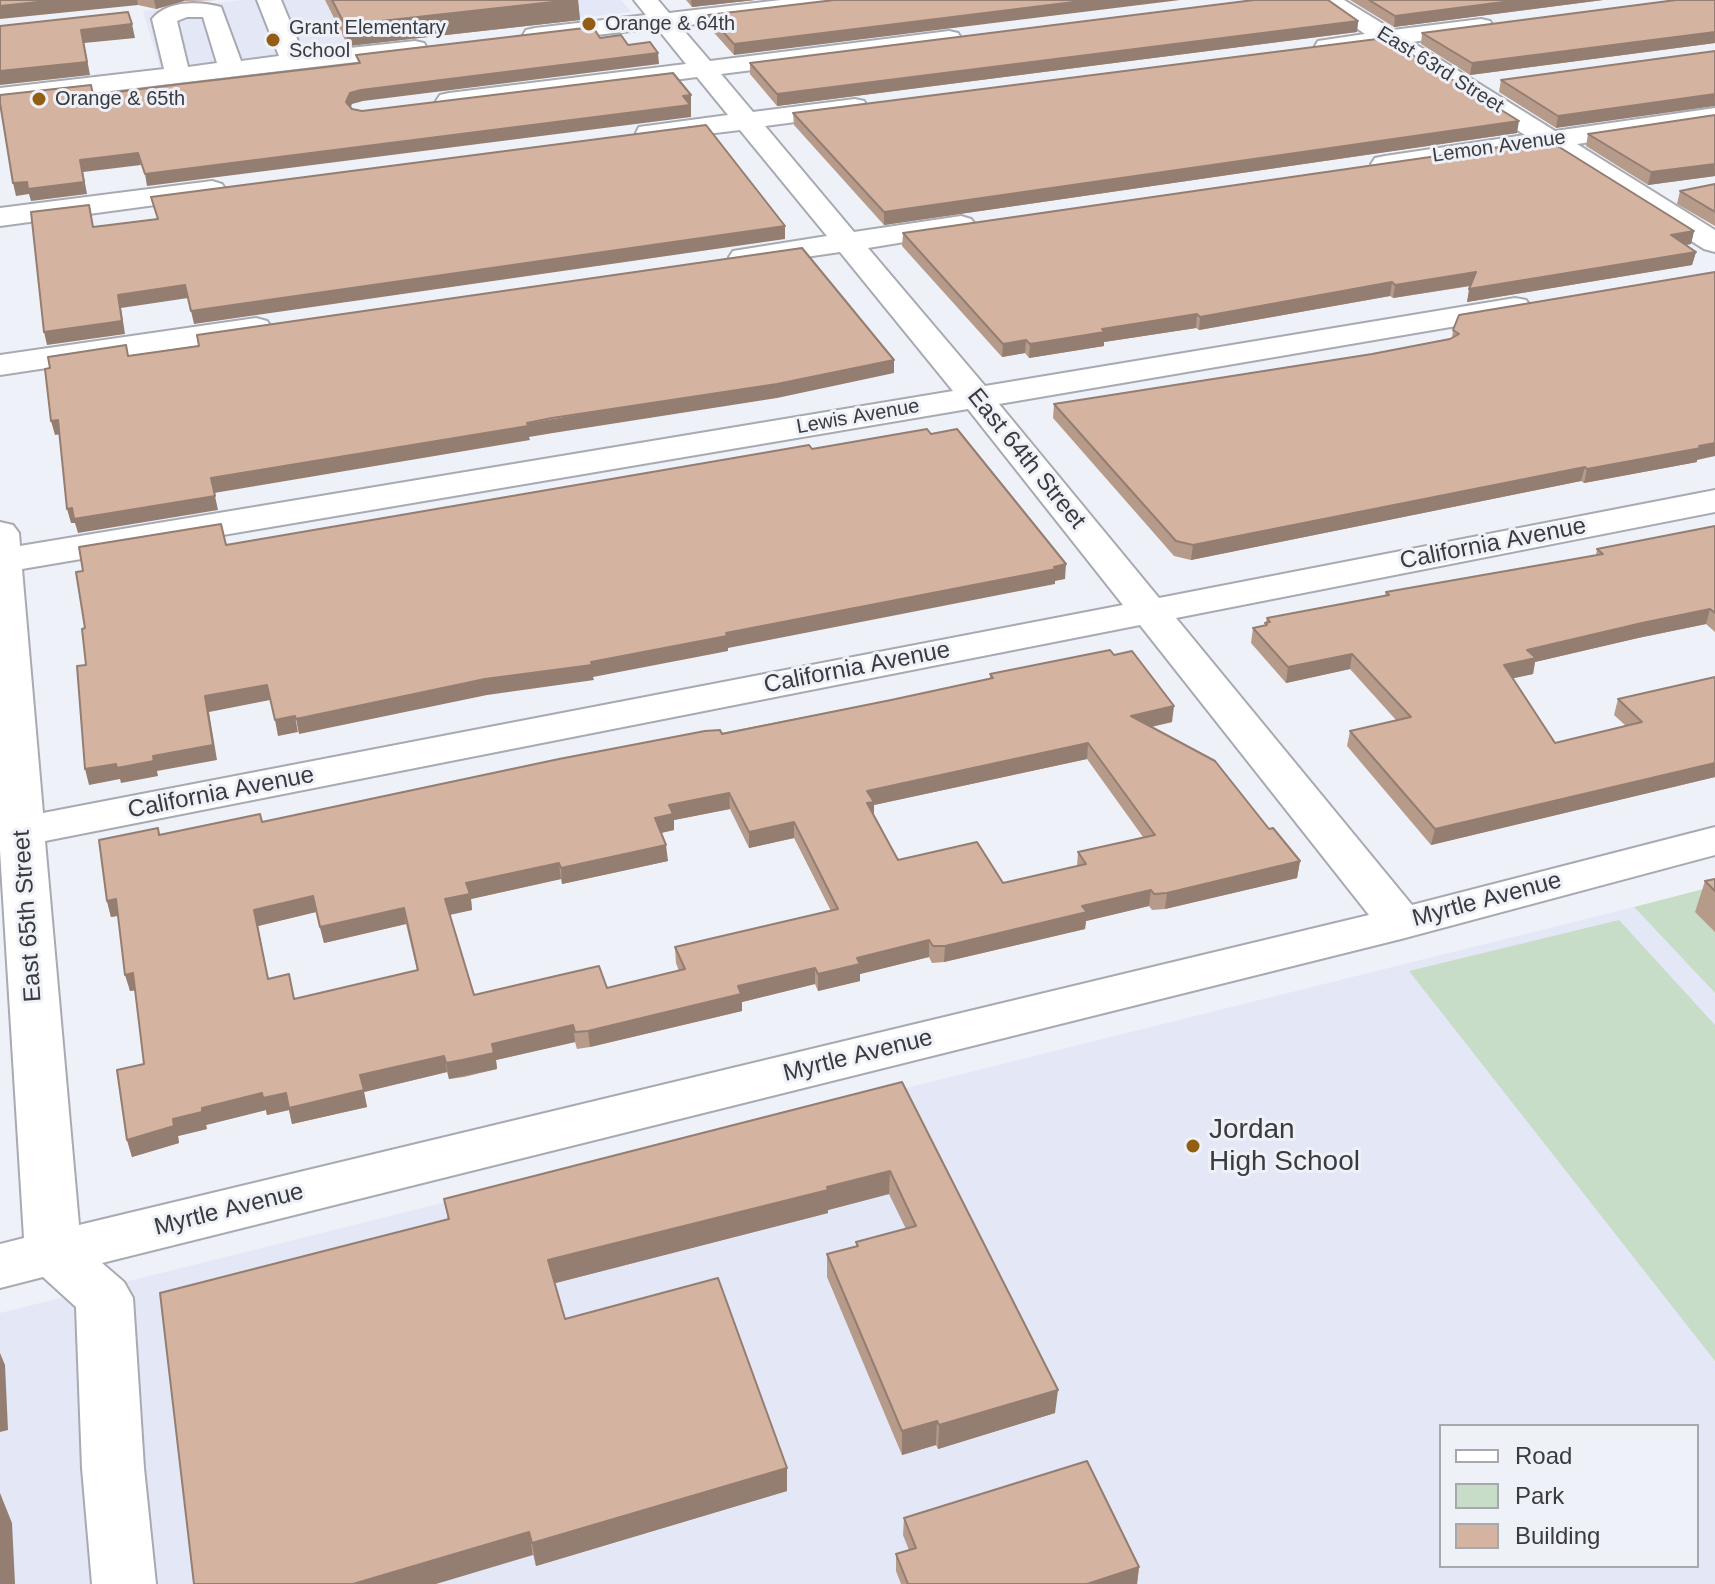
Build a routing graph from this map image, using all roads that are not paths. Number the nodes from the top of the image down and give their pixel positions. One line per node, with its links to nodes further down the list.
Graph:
1 (269, 0): 11 (street)
2 (843, 0): 4 (street)
3 (1328, 0): 8 (street, East 63rd Street)
4 (654, 10): 7 (street); 12 (street, East 64th Street)
5 (1512, 22): 8 (street)
6 (966, 36): 12 (street)
7 (511, 38)
8 (1389, 38): 10 (street); 16 (street, East 63rd Street)
9 (437, 46): 11 (street)
10 (1295, 50)
11 (294, 62): 13 (street)
12 (702, 68): 19 (street); 21 (street, East 64th Street)
13 (231, 69): 14 (street); 14 (street)
14 (178, 75): 17 (street)
15 (1496, 81): 16 (street)
16 (1465, 86): 23 (street, East 63rd Street)
17 (0, 96)
18 (887, 103): 21 (street)
19 (425, 104)
20 (1715, 116): 23 (street, Lemon Avenue)
21 (745, 121): 22 (street); 30 (street, East 64th Street)
22 (619, 137)
23 (1550, 139): 24 (street, Lemon Avenue); 27 (street, East 63rd Street)
24 (1361, 167)
25 (238, 186): 28 (street)
26 (1686, 191): 27 (street)
27 (1643, 197): 31 (street, East 63rd Street)
28 (0, 217)
29 (987, 221): 30 (street)
30 (847, 242): 32 (street); 36 (street, East 64th Street)
31 (1715, 243)
32 (722, 260)
33 (1542, 302): 36 (street, Lewis Avenue)
34 (282, 324): 35 (street)
35 (0, 365)
36 (976, 397): 38 (street, Lewis Avenue); 39 (street, East 64th Street)
37 (1715, 501): 39 (street, California Avenue)
38 (1, 551): 40 (street, East 65th Street)
39 (1148, 611): 40 (street, California Avenue); 42 (street, East 64th Street)
40 (11, 834): 43 (street, East 65th Street)
41 (1715, 841): 42 (street, Myrtle Avenue)
42 (1401, 923): 43 (street, Myrtle Avenue)
43 (27, 1260): 44 (street)
44 (124, 1584)

